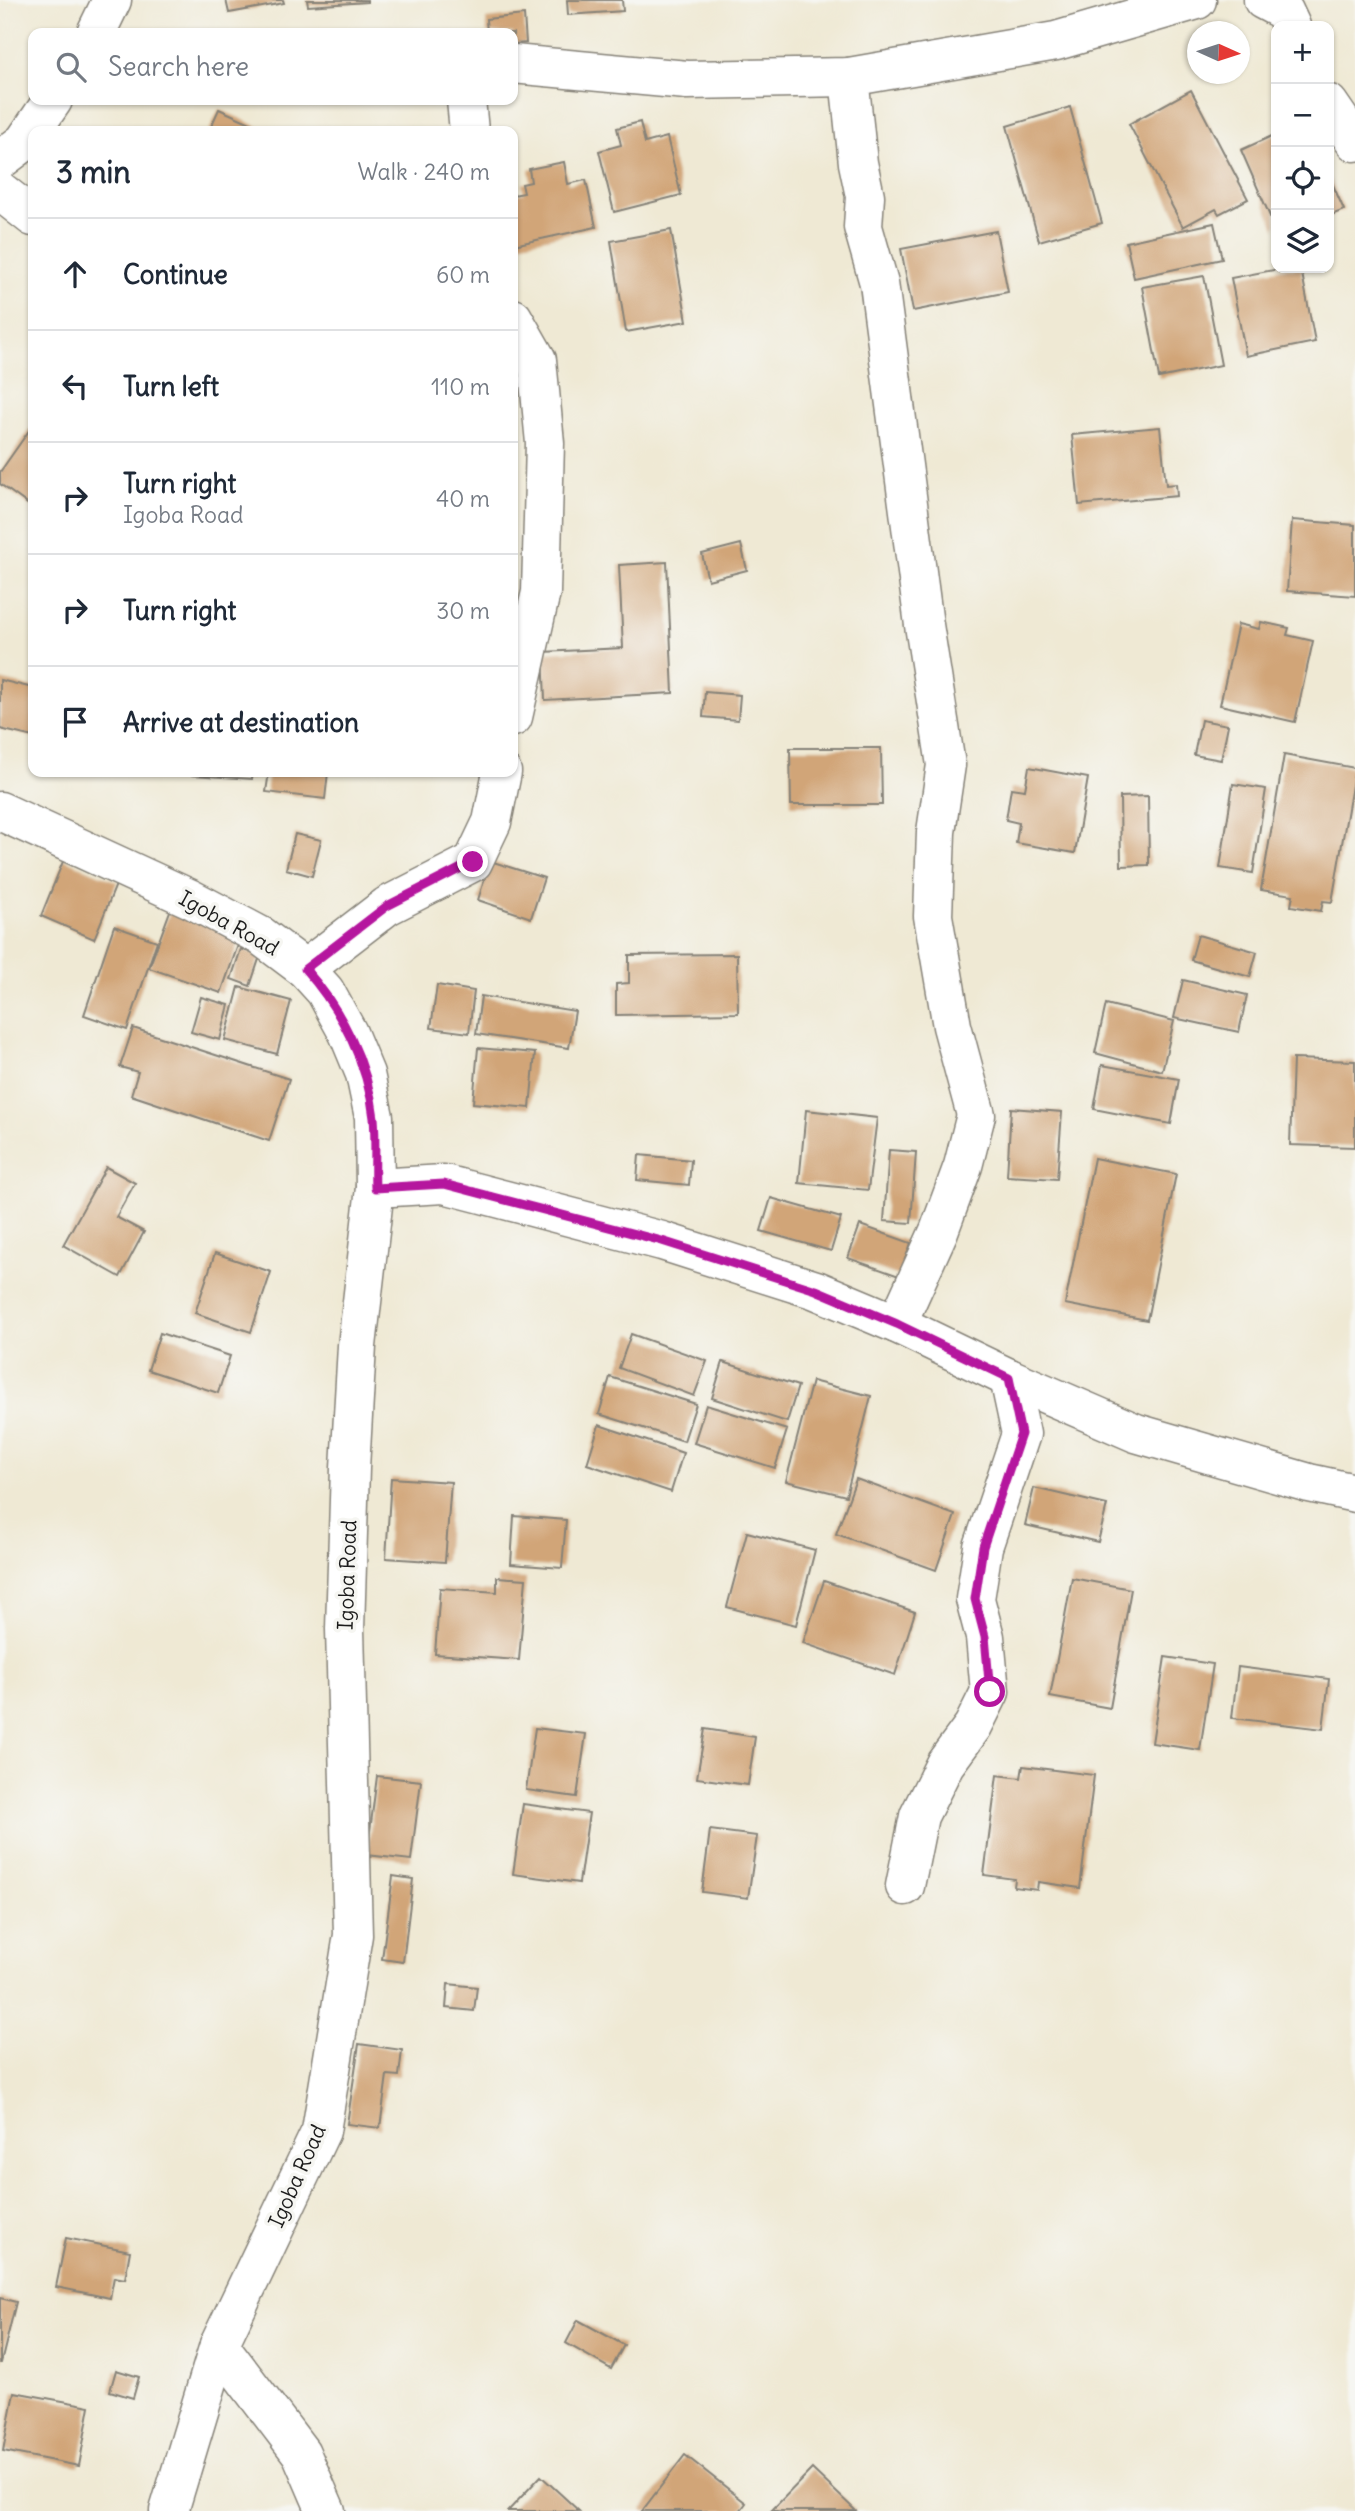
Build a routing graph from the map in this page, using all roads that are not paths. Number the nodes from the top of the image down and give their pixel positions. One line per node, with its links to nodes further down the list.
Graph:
1 (112, 0): 5 (street)
2 (1198, 0): 7 (street)
3 (1263, 0): 4 (street)
4 (1289, 21)
5 (98, 28)
6 (518, 64): 7 (street)
7 (849, 77): 24 (street)
8 (50, 105): 11 (street)
9 (466, 105): 12 (street)
10 (1334, 111): 14 (street)
11 (35, 126)
12 (469, 126)
13 (28, 136): 15 (street)
14 (1355, 142)
15 (0, 160)
16 (0, 191): 17 (street)
17 (28, 213)
18 (518, 327): 19 (street)
19 (518, 695)
20 (501, 777): 22 (street)
21 (0, 811): 22 (street, Igoba Road)
22 (305, 969): 23 (street, Igoba Road)
23 (375, 1188): 24 (street); 28 (street, Igoba Road)
24 (897, 1324): 25 (street)
25 (1009, 1378): 26 (street); 27 (street)
26 (1355, 1493)
27 (905, 1886)
28 (219, 2345): 29 (street, Igoba Road); 30 (street)
29 (169, 2511)
30 (326, 2511)

